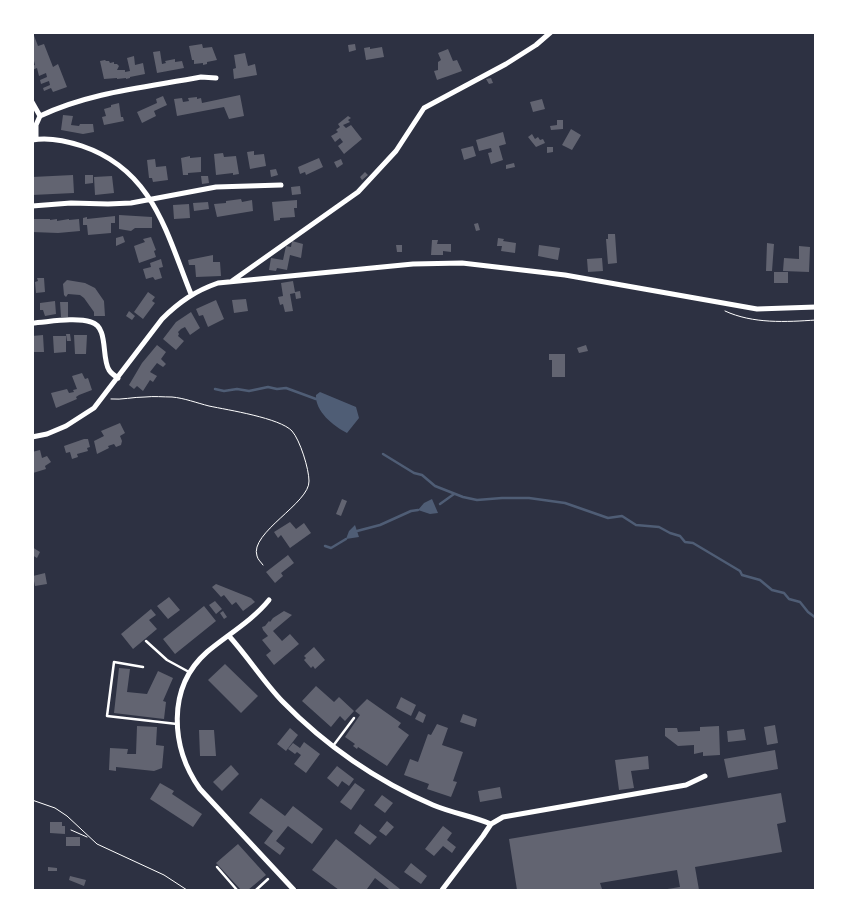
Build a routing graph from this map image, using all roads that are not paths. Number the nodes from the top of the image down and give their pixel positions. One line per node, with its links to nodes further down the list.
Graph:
1 (551, 32): 9 (street)
2 (216, 78): 4 (street)
3 (32, 102): 4 (street)
4 (40, 116): 5 (street)
5 (34, 139): 7 (street)
6 (281, 185): 7 (street)
7 (151, 199): 8 (street); 10 (street)
8 (32, 206)
9 (232, 281): 10 (street); 11 (street)
10 (191, 294): 13 (street)
11 (816, 307)
12 (32, 323): 13 (street)
13 (118, 378): 14 (street)
14 (32, 437)
15 (269, 600): 16 (street)
16 (230, 636): 19 (street); 22 (street)
17 (146, 642): 19 (lane)
18 (142, 667): 21 (lane)
19 (190, 673): 21 (street)
20 (354, 718): 22 (lane)
21 (178, 724): 31 (street)
22 (333, 746): 24 (street)
23 (705, 776): 24 (street)
24 (491, 824): 32 (street)
25 (216, 867): 28 (lane)
26 (268, 879): 27 (lane)
27 (260, 887): 29 (lane); 30 (lane)
28 (237, 890)
29 (256, 890)
30 (263, 890)
31 (294, 890)
32 (442, 890)

